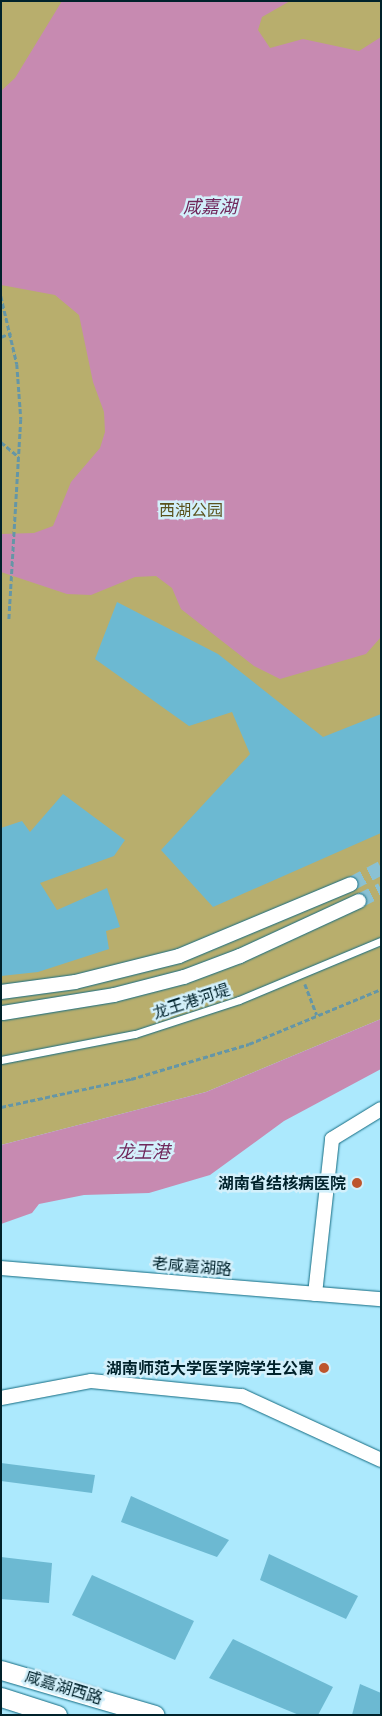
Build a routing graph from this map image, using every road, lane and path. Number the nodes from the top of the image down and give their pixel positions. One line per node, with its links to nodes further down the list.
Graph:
1 (1, 296): 2 (path)
2 (11, 334): 3 (path); 5 (path)
3 (1, 337)
4 (1, 442): 5 (path)
5 (19, 457): 6 (path)
6 (10, 621)
7 (351, 884): 12 (street)
8 (359, 900): 13 (street)
9 (381, 940): 10 (lane, 龙王港河堤)
10 (302, 974): 14 (path); 15 (lane, 龙王港河堤)
11 (381, 989): 14 (path)
12 (1, 992)
13 (3, 1014)
14 (317, 1015): 16 (path)
15 (1, 1060)
16 (1, 1107)
17 (381, 1110): 19 (street)
18 (1, 1268): 19 (street, 老咸嘉湖路)
19 (315, 1294): 20 (street, 老咸嘉湖路)
20 (381, 1299)
21 (1, 1398): 22 (street)
22 (381, 1460)
23 (1, 1670): 26 (main road, 咸嘉湖西路)
24 (1, 1697): 25 (main road, 咸嘉湖西路)
25 (57, 1715)
26 (155, 1715)

